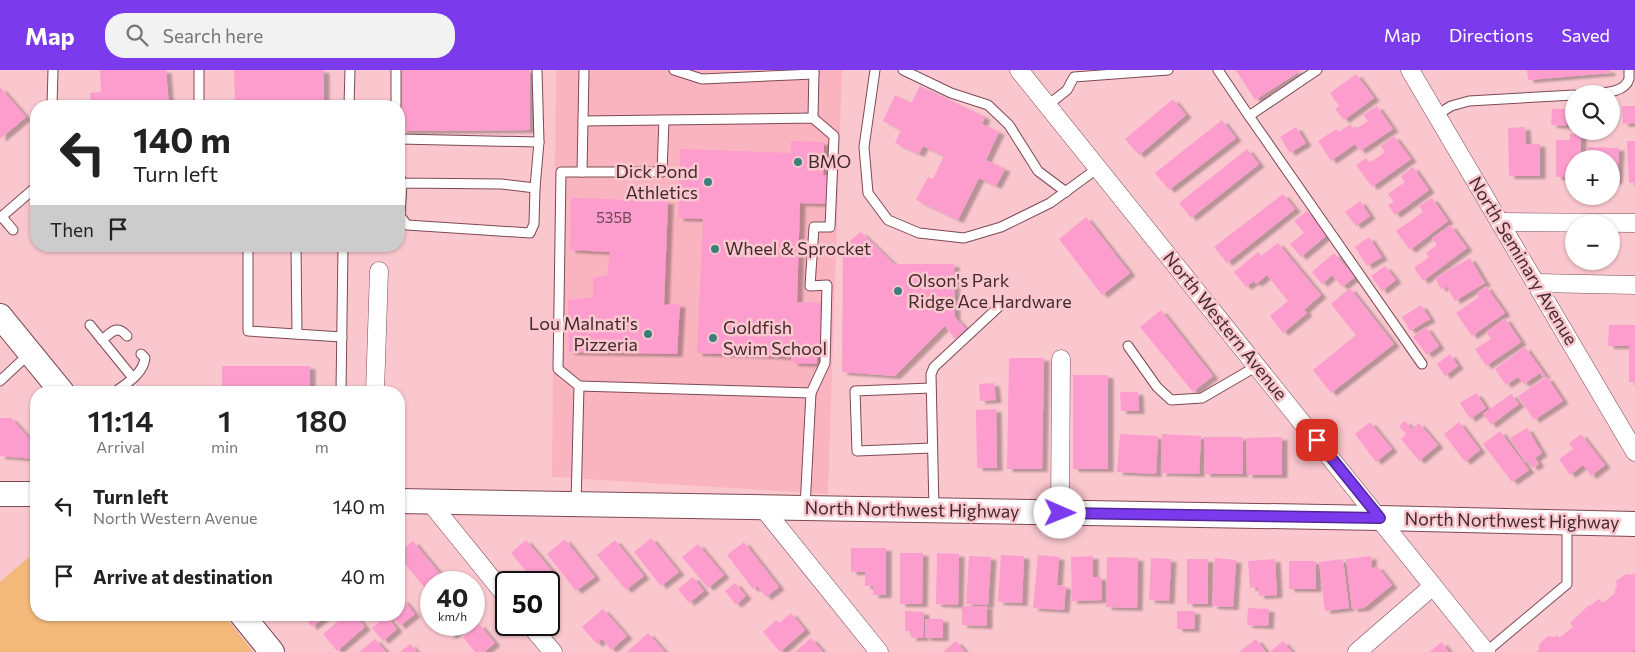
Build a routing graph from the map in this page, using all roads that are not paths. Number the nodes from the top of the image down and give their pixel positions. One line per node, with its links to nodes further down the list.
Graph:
1 (54, 70): 21 (lane)
2 (199, 70): 22 (lane)
3 (350, 70): 23 (lane)
4 (396, 70): 24 (lane)
5 (537, 70): 32 (lane)
6 (584, 70): 30 (lane)
7 (674, 70): 18 (lane)
8 (875, 70): 37 (lane)
9 (903, 70): 37 (lane)
10 (1019, 70): 25 (street, North Western Avenue)
11 (1168, 70): 25 (lane)
12 (1218, 70): 27 (lane)
13 (1317, 70): 27 (lane)
14 (1410, 70): 26 (street, North Seminary Avenue)
15 (1629, 70): 19 (lane)
16 (788, 72): 17 (lane); 18 (lane)
17 (814, 72): 28 (lane)
18 (693, 73)
19 (1620, 88)
20 (1565, 96): 26 (lane)
21 (52, 100)
22 (199, 100)
23 (349, 100)
24 (396, 100)
25 (1048, 105): 33 (street, North Western Avenue)
26 (1436, 115): 41 (street, North Seminary Avenue)
27 (1249, 116): 61 (lane)
28 (813, 118): 29 (lane); 71 (lane)
29 (664, 120): 30 (lane); 34 (lane)
30 (583, 122): 34 (lane)
31 (405, 139): 32 (lane)
32 (539, 142): 36 (lane)
33 (1098, 168): 37 (lane); 62 (street, North Western Avenue)
34 (582, 172): 69 (lane)
35 (405, 179): 36 (lane)
36 (535, 188): 40 (lane)
37 (1066, 192)
38 (30, 195): 39 (lane)
39 (1, 218): 43 (lane)
40 (405, 222)
41 (1500, 222): 42 (street); 48 (street, North Seminary Avenue)
42 (1635, 223)
43 (13, 230)
44 (248, 252): 53 (lane)
45 (296, 252): 53 (lane)
46 (343, 252): 55 (lane)
47 (379, 271): 68 (street)
48 (1537, 283): 49 (street); 73 (street, North Seminary Avenue)
49 (1635, 285)
50 (1004, 302): 70 (lane)
51 (0, 316): 58 (main road)
52 (90, 325): 56 (lane)
53 (297, 334): 55 (lane)
54 (127, 336): 56 (lane)
55 (342, 337): 67 (lane)
56 (102, 340): 63 (lane)
57 (1128, 346): 62 (lane)
58 (30, 353): 64 (lane); 65 (main road)
59 (141, 354): 63 (lane)
60 (1061, 359): 82 (street)
61 (1422, 364)
62 (1257, 366): 83 (street, North Western Avenue)
63 (133, 378): 66 (lane)
64 (0, 381)
65 (57, 386)
66 (123, 386)
67 (341, 386)
68 (375, 386)
69 (579, 386): 71 (lane); 78 (lane)
70 (931, 388): 72 (lane); 72 (lane)
71 (811, 393): 80 (lane)
72 (932, 448): 81 (lane)
73 (1635, 452)
74 (0, 494): 75 (main road)
75 (30, 494)
76 (405, 501): 77 (main road, North Northwest Highway)
77 (429, 502): 78 (main road, North Northwest Highway); 86 (street)
78 (576, 504): 79 (main road, North Northwest Highway)
79 (763, 508): 80 (main road, North Northwest Highway); 92 (street)
80 (805, 508): 81 (main road, North Northwest Highway)
81 (934, 510): 82 (main road, North Northwest Highway)
82 (1060, 513): 83 (main road, North Northwest Highway)
83 (1380, 518): 84 (main road, North Northwest Highway); 87 (street, North Western Avenue)
84 (1567, 523): 85 (main road, North Northwest Highway); 94 (lane)
85 (1635, 524)
86 (495, 583)
87 (1433, 586): 93 (street); 94 (street, North Western Avenue)
88 (247, 621): 90 (main road)
89 (539, 636): 91 (street)
90 (272, 652)
91 (553, 652)
92 (879, 652)
93 (1357, 652)
94 (1486, 652)

